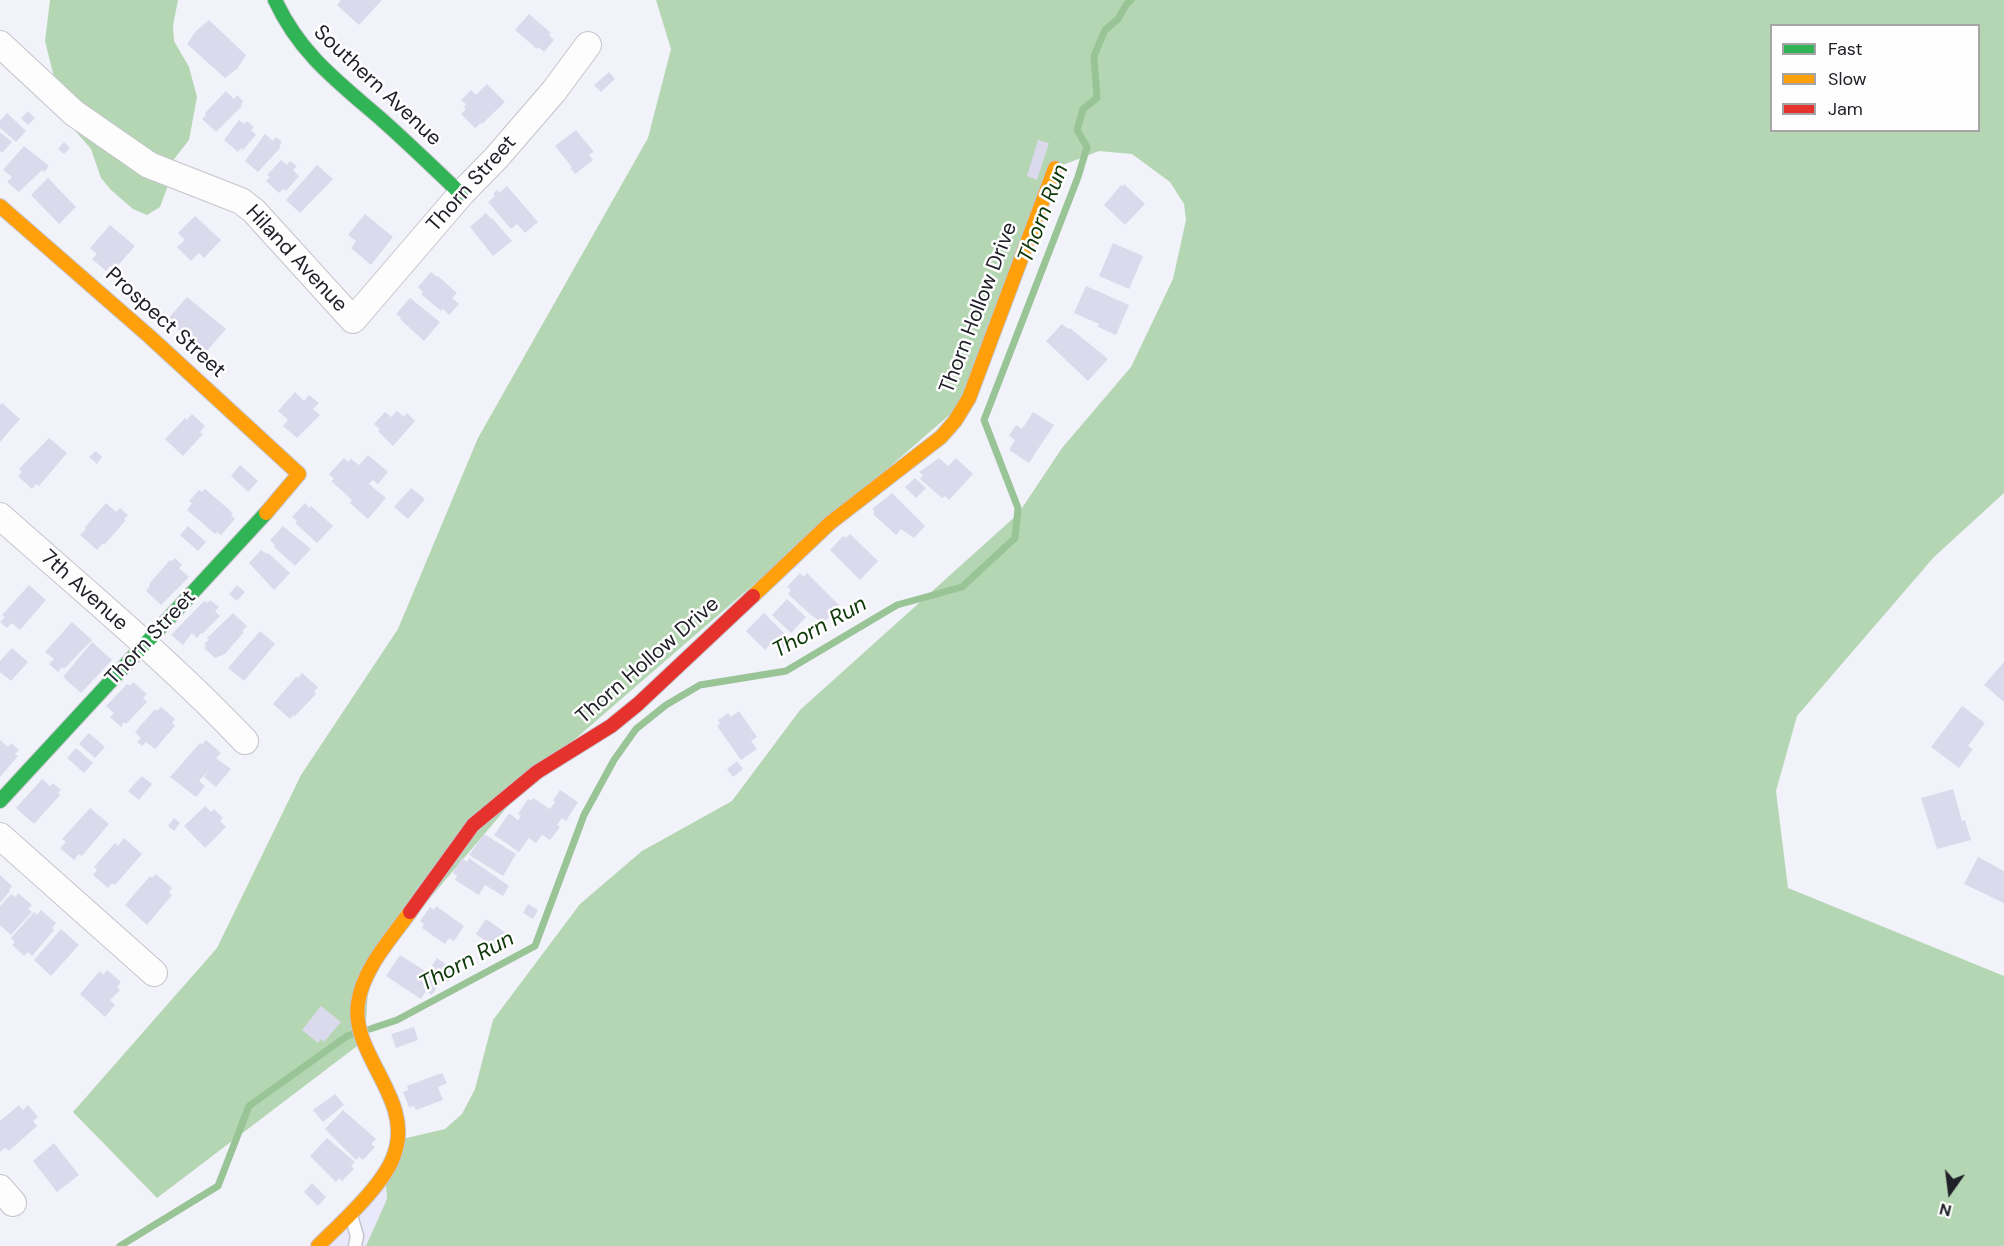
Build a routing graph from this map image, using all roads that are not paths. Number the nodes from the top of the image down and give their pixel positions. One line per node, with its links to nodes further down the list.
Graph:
1 (275, 0): 5 (street, Southern Avenue)
2 (588, 45): 5 (street, Thorn Street)
3 (3, 53): 7 (street, Hiland Avenue)
4 (1055, 168): 15 (street, Thorn Hollow Drive)
5 (461, 194): 7 (street, Thorn Street)
6 (0, 206): 8 (street, Prospect Street)
7 (353, 320)
8 (299, 474): 10 (street, Thorn Street)
9 (0, 516): 10 (street, 7th Avenue)
10 (144, 645): 11 (street, 7th Avenue); 12 (street, Thorn Street)
11 (245, 741)
12 (0, 801)
13 (0, 836): 14 (street)
14 (154, 973)
15 (350, 1211): 16 (street, Thorn Hollow Drive); 17 (lane)
16 (318, 1246)
17 (355, 1246)

